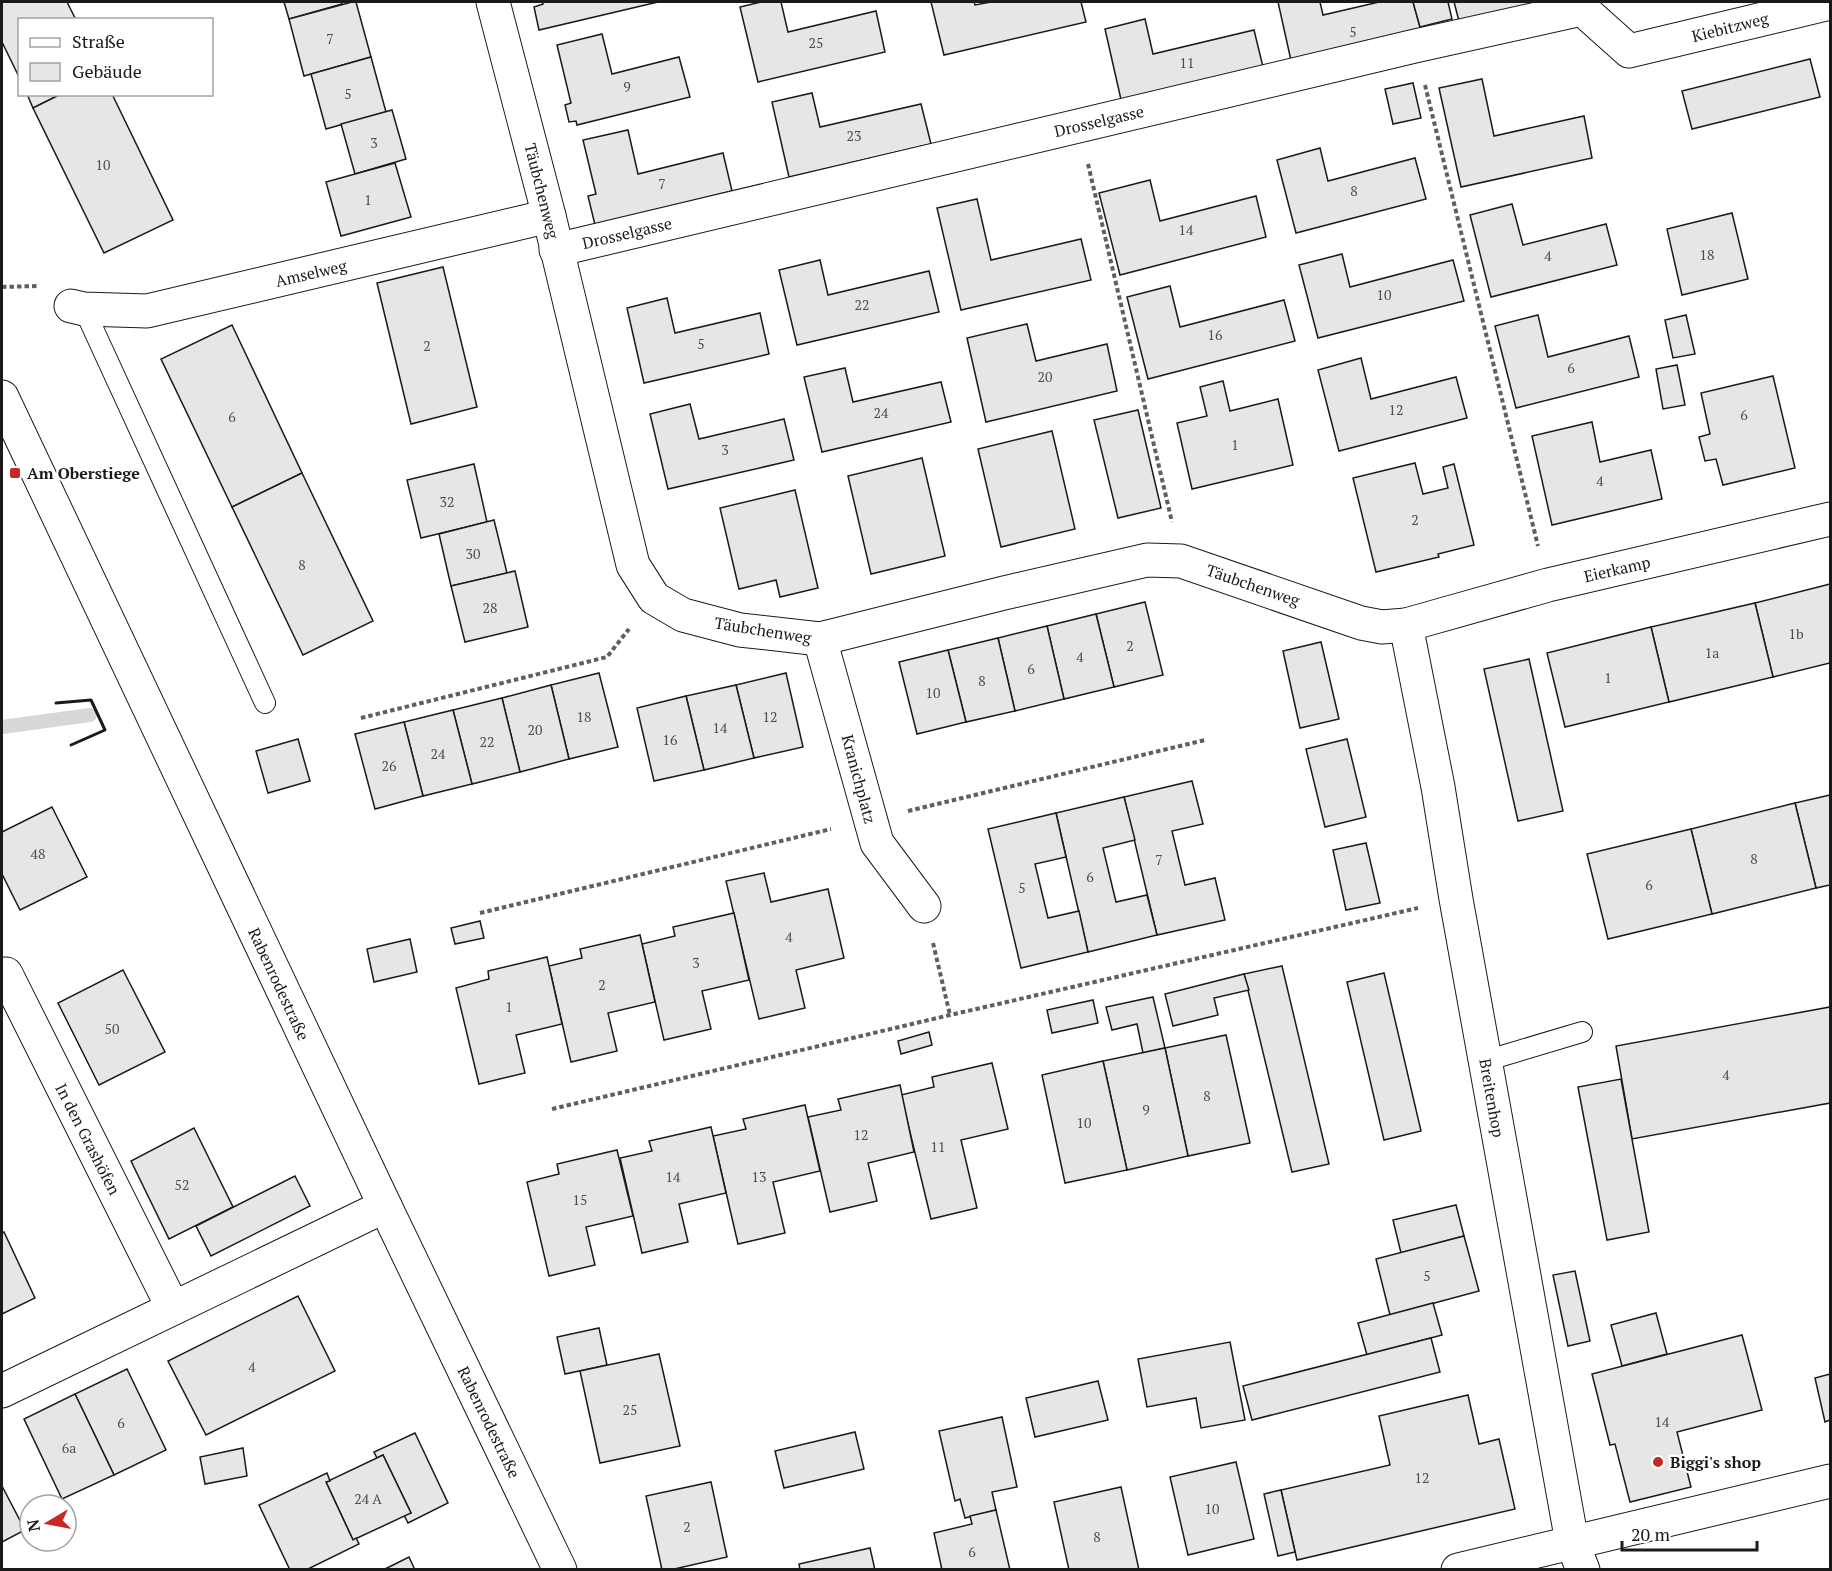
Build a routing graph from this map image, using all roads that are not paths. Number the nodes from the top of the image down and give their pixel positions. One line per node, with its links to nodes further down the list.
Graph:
1 (493, 2): 4 (street, Täubchenweg)
2 (1830, 3): 3 (street, Kiebitzweg)
3 (1629, 51): 5 (street, Drosselgasse)
4 (549, 216): 5 (street, Täubchenweg); 6 (street, Amselweg)
5 (556, 250): 10 (street, Täubchenweg)
6 (77, 308): 11 (lane)
7 (2, 397): 16 (street, Rabenrodestraße)
8 (1830, 519): 9 (street, Eierkamp)
9 (1406, 624): 10 (street, Täubchenweg); 15 (street, Breitenhop)
10 (820, 639): 12 (street, Kranichplatz)
11 (265, 703)
12 (924, 906)
13 (2, 976): 17 (street, In den Grashöfen)
14 (1582, 1032): 15 (lane)
15 (1485, 1061): 20 (street, Breitenhop)
16 (385, 1206): 17 (street); 21 (street, Rabenrodestraße)
17 (173, 1308): 18 (street)
18 (2, 1391)
19 (1830, 1481): 20 (street)
20 (1577, 1556): 22 (street)
21 (560, 1569)
22 (1458, 1569)

